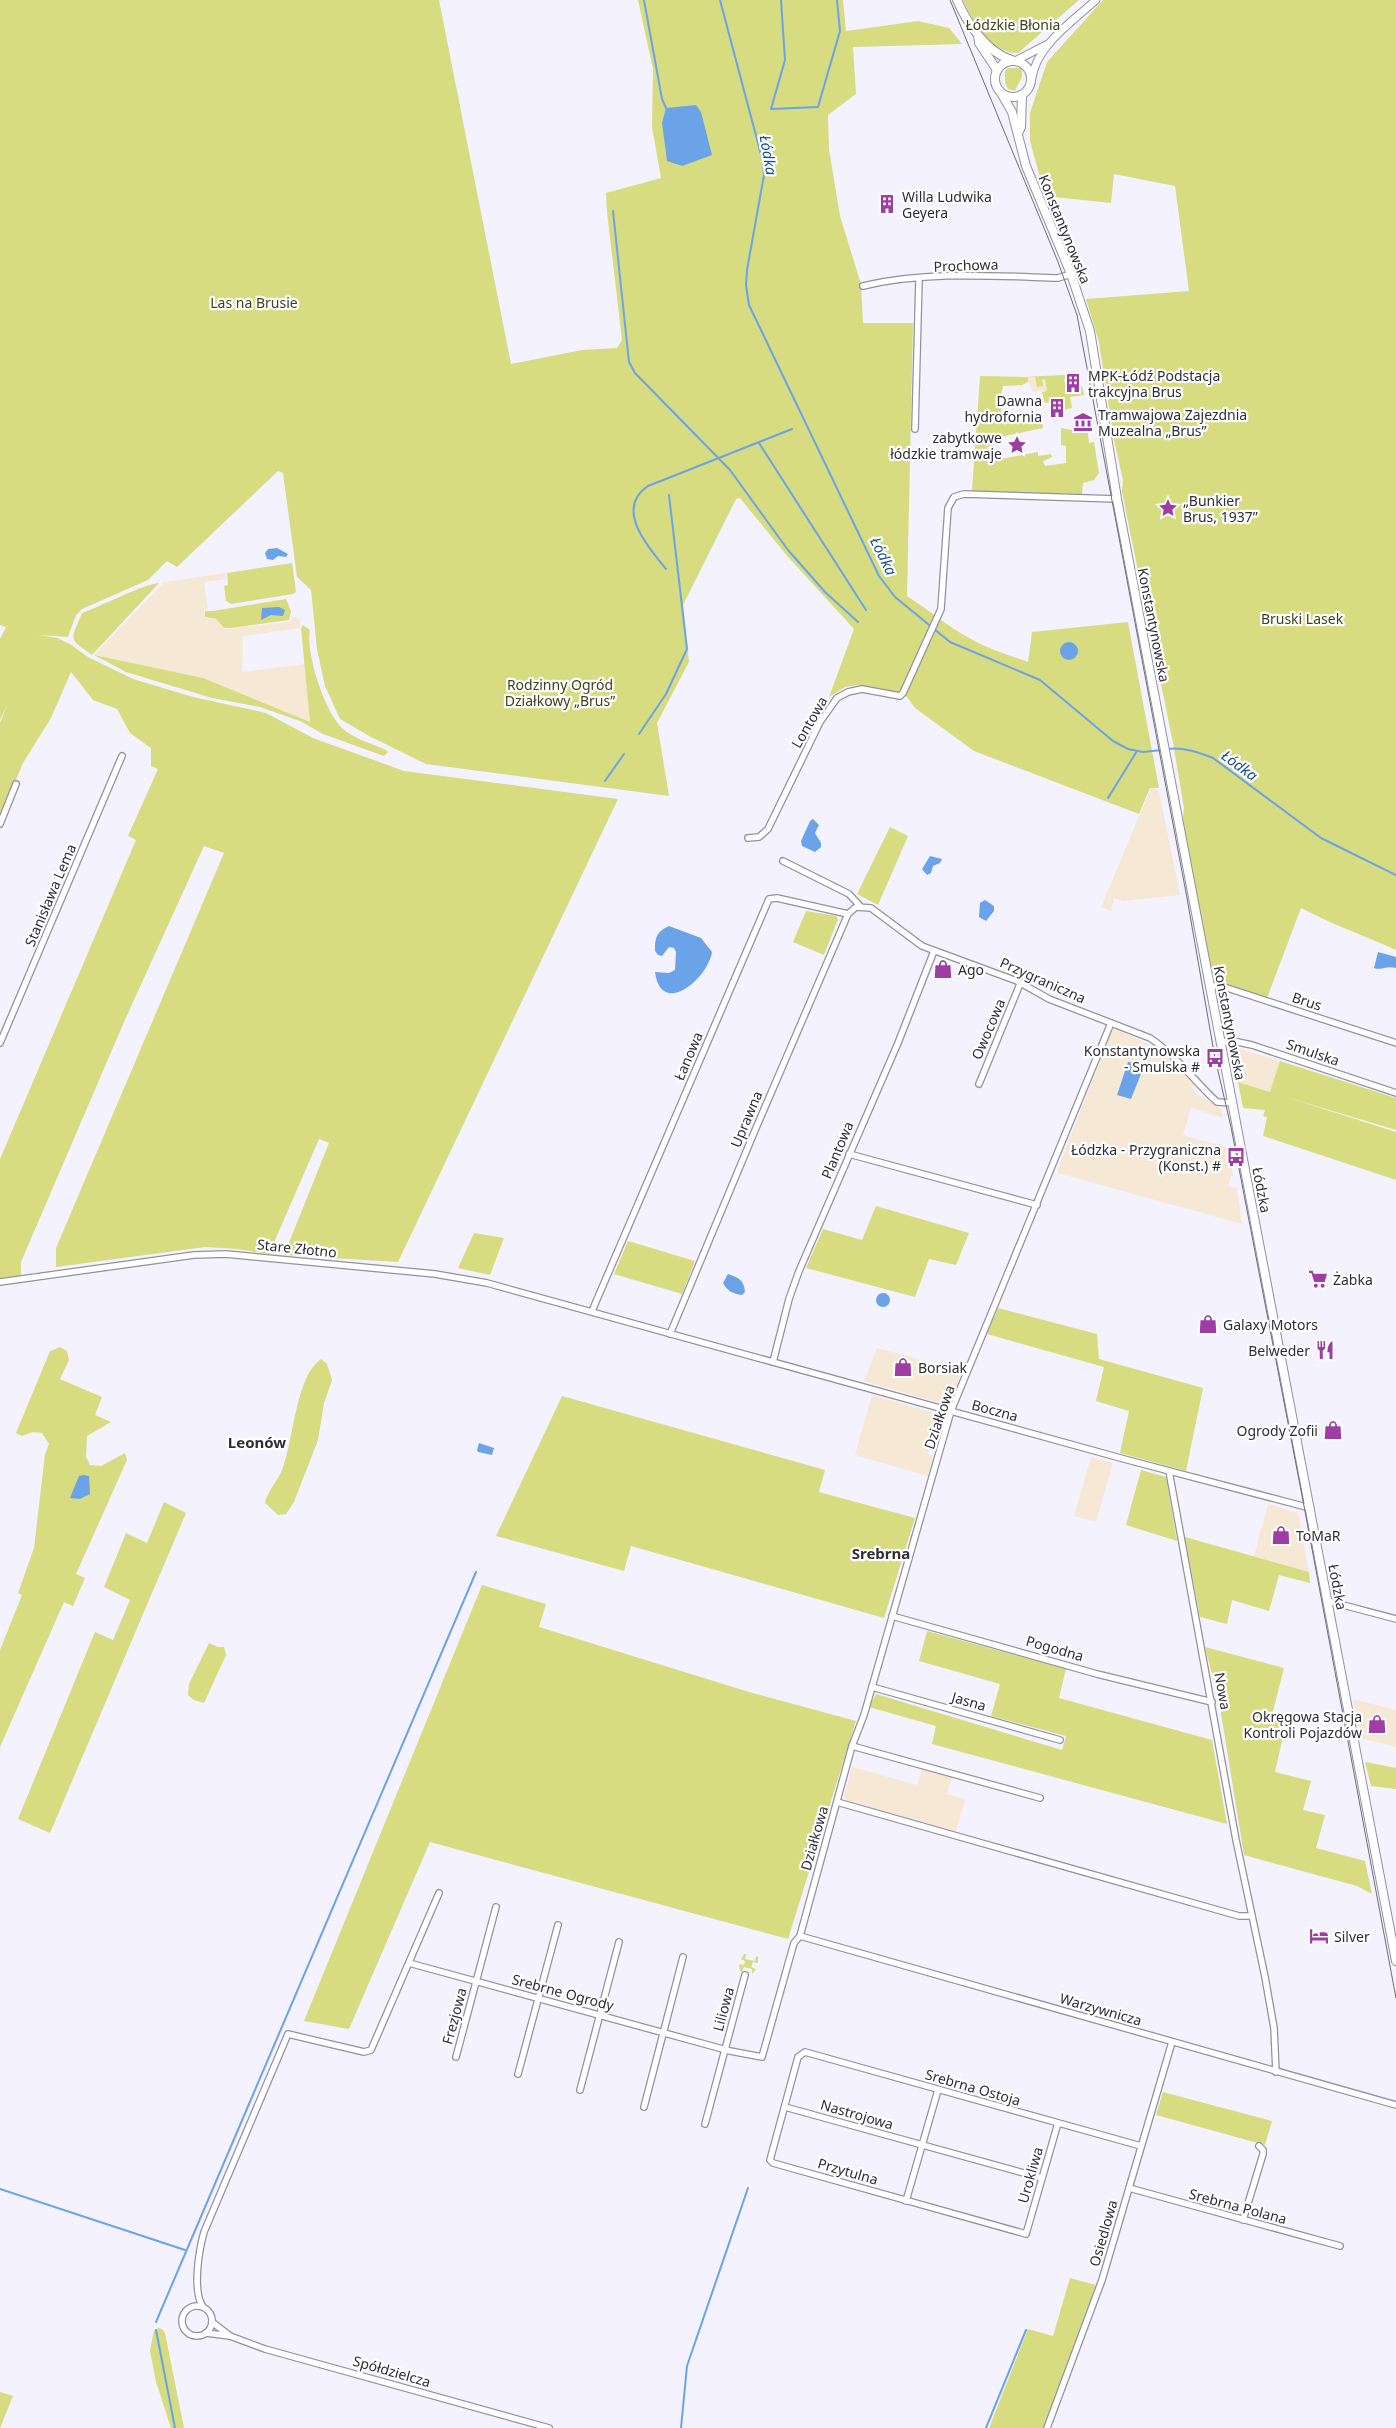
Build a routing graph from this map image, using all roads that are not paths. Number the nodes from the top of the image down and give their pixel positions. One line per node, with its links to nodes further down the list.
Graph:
1 (957, 0): 3 (main road)
2 (1096, 0): 4 (street)
3 (978, 35): 5 (main road); 6 (main road)
4 (1050, 42): 5 (street); 7 (street)
5 (1014, 60): 6 (main road); 7 (main road)
6 (997, 70): 8 (main road)
7 (1032, 78): 9 (main road)
8 (1000, 91): 9 (main road); 10 (main road, Konstantynowska)
9 (1022, 95): 10 (main road, Konstantynowska)
10 (1018, 133): 11 (main road, Konstantynowska)
11 (1071, 274): 12 (street, Prochowa); 15 (main road, Konstantynowska)
12 (919, 279): 13 (street, Prochowa); 14 (street)
13 (863, 286)
14 (914, 429)
15 (1117, 499): 19 (street, Lontowa); 25 (main road, Konstantynowska)
16 (122, 756): 28 (street, Stanisława Lema)
17 (16, 784): 18 (street)
18 (0, 824)
19 (748, 838)
20 (783, 861): 21 (street, Przygraniczna)
21 (860, 906): 22 (street); 23 (street, Przygraniczna)
22 (848, 914): 37 (street, Łanowa); 38 (street, Uprawna)
23 (934, 951): 24 (street, Przygraniczna); 34 (street, Plantowa)
24 (1020, 984): 26 (street, Przygraniczna); 30 (street, Owocowa)
25 (1210, 986): 27 (main road, Konstantynowska); 29 (street, Brus)
26 (1111, 1023): 32 (street, Przygraniczna); 35 (street, Działkowa)
27 (1221, 1042): 31 (street, Smulska); 32 (main road, Konstantynowska)
28 (0, 1043)
29 (1396, 1043)
30 (979, 1084)
31 (1396, 1093)
32 (1233, 1103): 33 (main road, Konstantynowska)
33 (1238, 1130): 42 (main road, Łódzka)
34 (849, 1154): 35 (street); 39 (street, Plantowa)
35 (1037, 1205): 40 (street, Działkowa)
36 (0, 1282): 37 (street, Stare Złotno)
37 (590, 1311): 38 (street, Boczna)
38 (670, 1334): 39 (street, Boczna)
39 (772, 1362): 40 (street, Boczna)
40 (952, 1411): 41 (street, Boczna); 44 (street, Działkowa)
41 (1169, 1471): 42 (street, Boczna); 47 (street, Nowa)
42 (1310, 1508): 43 (main road, Łódzka)
43 (1328, 1601): 45 (street); 58 (main road, Łódzka)
44 (892, 1616): 46 (street, Działkowa); 47 (street, Pogodna)
45 (1396, 1618)
46 (872, 1687): 48 (street, Jasna); 49 (street, Działkowa)
47 (1212, 1702): 54 (street, Nowa)
48 (1060, 1740)
49 (852, 1746): 50 (street); 51 (street, Działkowa)
50 (1040, 1798)
51 (837, 1802): 54 (street); 56 (street, Działkowa)
52 (439, 1893): 61 (street)
53 (496, 1907): 63 (street, Frezjowa)
54 (1252, 1916): 71 (street, Nowa)
55 (558, 1925): 64 (street)
56 (800, 1936): 67 (street, Warzywnicza); 68 (street, Srebrne Ogrody)
57 (620, 1942): 65 (street)
58 (1395, 1949): 60 (main road, Łódzka)
59 (683, 1957): 66 (street)
60 (1396, 1961)
61 (409, 1963): 63 (street, Srebrne Ogrody); 89 (street)
62 (745, 1975): 68 (street, Liliowa)
63 (476, 1981): 64 (street, Srebrne Ogrody); 70 (street, Frezjowa)
64 (539, 1998): 65 (street, Srebrne Ogrody); 72 (street)
65 (600, 2015): 66 (street, Srebrne Ogrody); 73 (street)
66 (663, 2033): 68 (street, Srebrne Ogrody); 76 (street)
67 (1172, 2042): 71 (street, Warzywnicza); 81 (street, Osiedlowa)
68 (725, 2049): 79 (street, Liliowa)
69 (799, 2054): 74 (street, Srebrna Ostoja); 77 (street, Przytulna)
70 (456, 2057)
71 (1276, 2072): 75 (street, Warzywnicza)
72 (518, 2074)
73 (580, 2090)
74 (938, 2090): 78 (street, Srebrna Ostoja); 80 (street)
75 (1396, 2106)
76 (644, 2107)
77 (785, 2107): 80 (street, Nastrojowa); 85 (street, Przytulna)
78 (1058, 2123): 81 (street, Srebrna Ostoja); 83 (street, Urokliwa)
79 (705, 2124)
80 (922, 2145): 83 (street, Nastrojowa); 85 (street)
81 (1141, 2146): 84 (street, Osiedlowa)
82 (1259, 2146): 86 (street)
83 (1042, 2178): 87 (street, Urokliwa)
84 (1129, 2188): 86 (street, Srebrna Polana); 96 (street, Osiedlowa)
85 (906, 2201): 87 (street, Przytulna)
86 (1243, 2220): 88 (street, Srebrna Polana)
87 (1026, 2234)
88 (1340, 2246)
89 (198, 2294): 90 (street); 91 (street)
90 (192, 2307): 91 (street); 93 (street)
91 (203, 2308): 92 (street)
92 (212, 2322): 93 (street); 94 (street)
93 (206, 2333): 94 (street)
94 (230, 2336): 95 (street, Spółdzielcza)
95 (549, 2428)
96 (1047, 2428)

